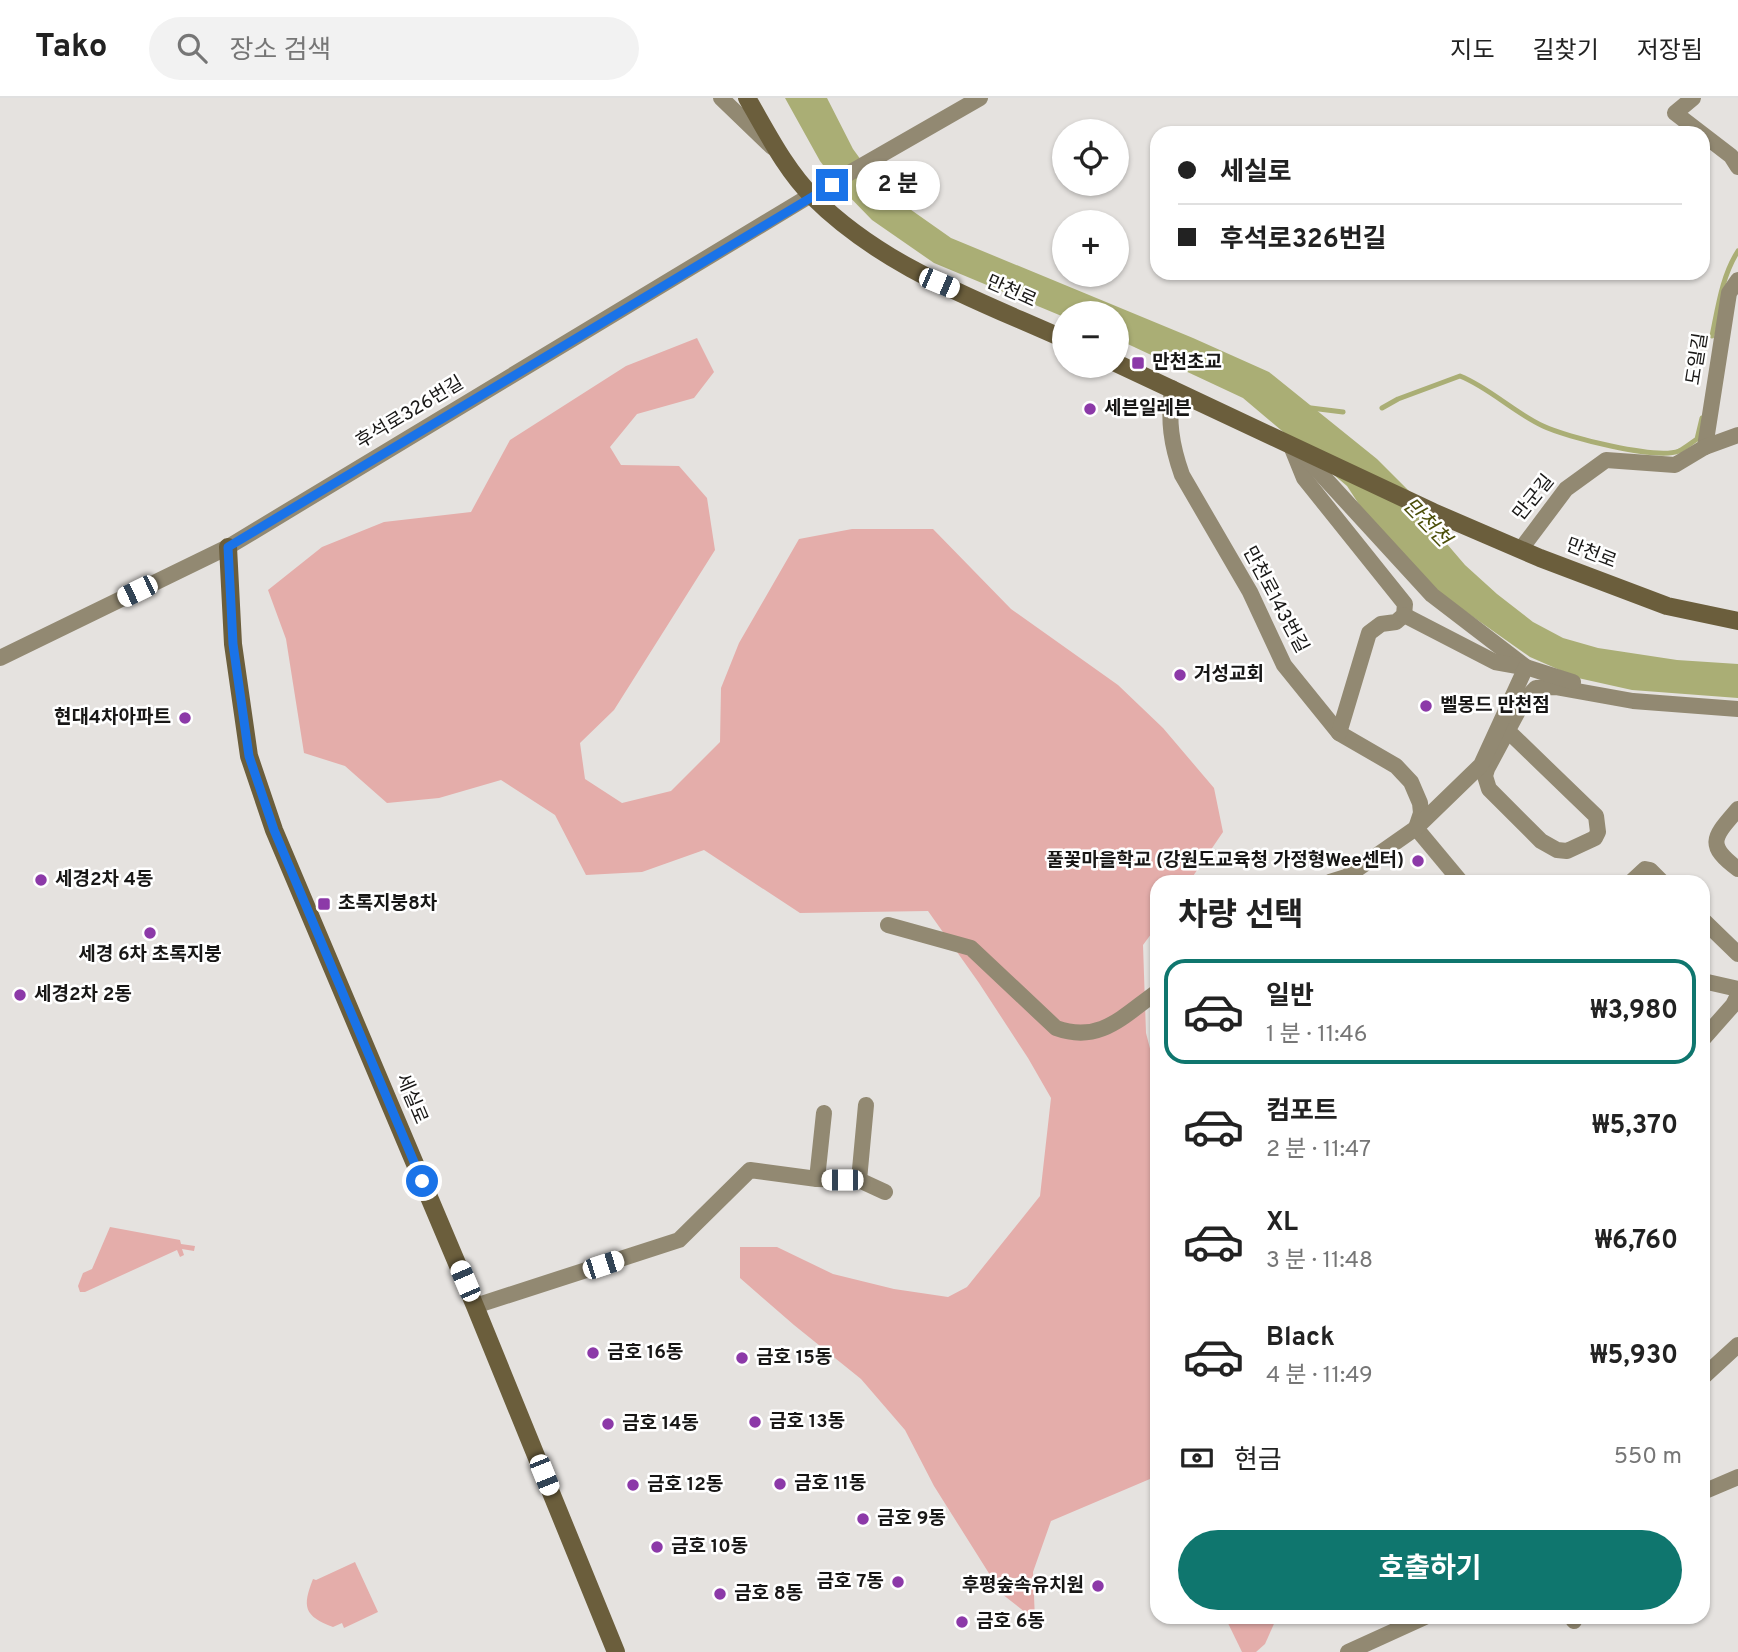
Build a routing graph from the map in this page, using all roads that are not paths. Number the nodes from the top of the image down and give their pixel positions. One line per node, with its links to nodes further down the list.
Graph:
1 (721, 98): 7 (street, 만천로)
2 (747, 98): 7 (street, 만천로)
3 (980, 98): 9 (street, 후석로326번길)
4 (1693, 98): 5 (street)
5 (1692, 126)
6 (1710, 140): 8 (street)
7 (779, 153): 9 (street, 만천로)
8 (1738, 167)
9 (811, 195): 11 (street, 만천로); 17 (street, 후석로326번길)
10 (1738, 280): 15 (street, 도일길)
11 (1052, 334)
12 (1129, 369): 13 (street)
13 (1172, 388): 16 (street); 26 (street, 만천로143번길)
14 (1738, 435): 15 (street, 만군길)
15 (1705, 447): 18 (street, 만군길)
16 (1298, 449): 18 (street, 만천로); 19 (street); 22 (street)
17 (228, 547): 21 (street, 후석로326번길); 47 (street, 세실로)
18 (1521, 549): 20 (street, 만천로)
19 (1404, 615): 22 (street); 26 (street)
20 (1738, 621)
21 (0, 658)
22 (1526, 667): 23 (street); 28 (street)
23 (1738, 704)
24 (1738, 709): 25 (street)
25 (1508, 732): 25 (street)
26 (1339, 733): 28 (street, 만천로143번길)
27 (1738, 809): 29 (street)
28 (1416, 828): 30 (street); 31 (street)
29 (1738, 869)
30 (1349, 875)
31 (1455, 875)
32 (1638, 875): 33 (street)
33 (1654, 875)
34 (887, 926): 40 (street)
35 (1710, 927): 36 (street)
36 (1738, 954)
37 (1710, 983): 38 (street)
38 (1738, 989)
39 (1738, 995): 41 (street)
40 (1150, 997)
41 (1710, 1031)
42 (866, 1105): 45 (street)
43 (824, 1112): 44 (street)
44 (817, 1179): 45 (street); 47 (street)
45 (859, 1180): 46 (street)
46 (885, 1192)
47 (475, 1306): 53 (street, 세실로)
48 (1738, 1345): 49 (street)
49 (1710, 1371)
50 (1738, 1477): 51 (street)
51 (1710, 1489)
52 (1410, 1624): 54 (street)
53 (616, 1652)
54 (1348, 1652)

